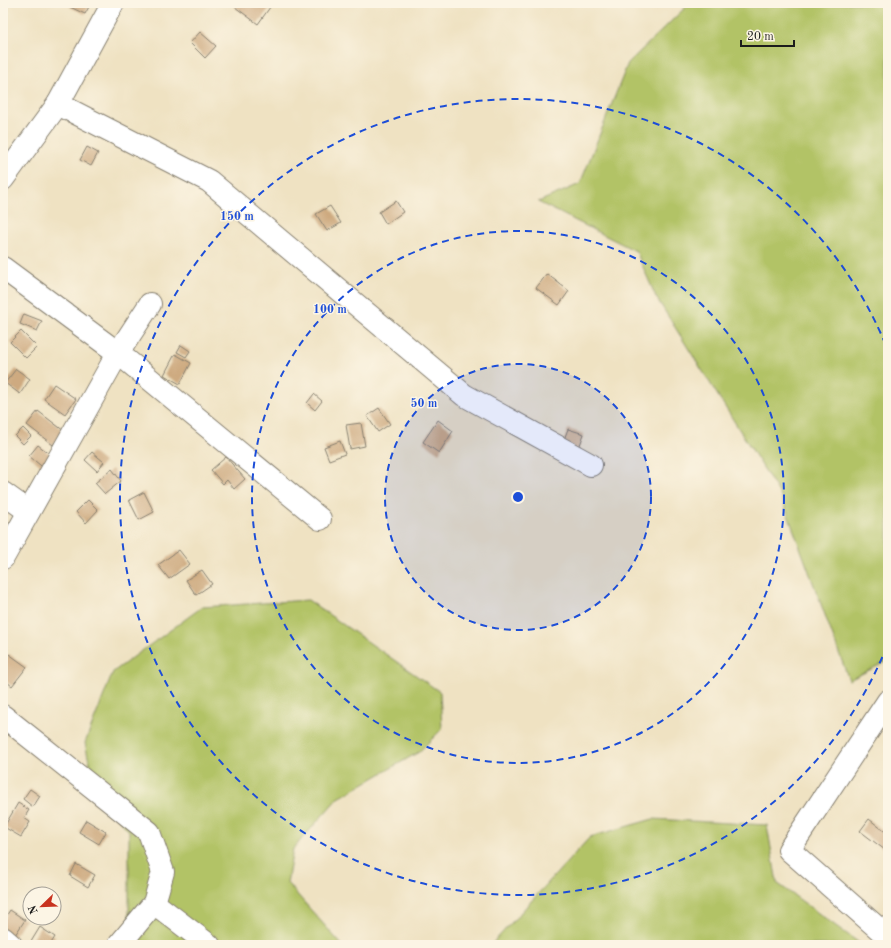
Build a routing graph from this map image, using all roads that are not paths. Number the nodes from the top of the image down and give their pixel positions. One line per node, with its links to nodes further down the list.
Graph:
1 (113, 3): 2 (street)
2 (58, 104): 3 (street); 7 (street)
3 (3, 179)
4 (3, 268): 6 (street)
5 (150, 304): 6 (street)
6 (118, 353): 9 (street); 10 (street)
7 (591, 465)
8 (3, 493): 9 (street)
9 (28, 512): 11 (street)
10 (320, 519)
11 (3, 558)
12 (888, 701): 15 (street)
13 (3, 716): 14 (street)
14 (154, 903): 18 (street); 19 (street)
15 (888, 937)
16 (3, 938): 17 (street)
17 (11, 945)
18 (119, 945)
19 (209, 945)

